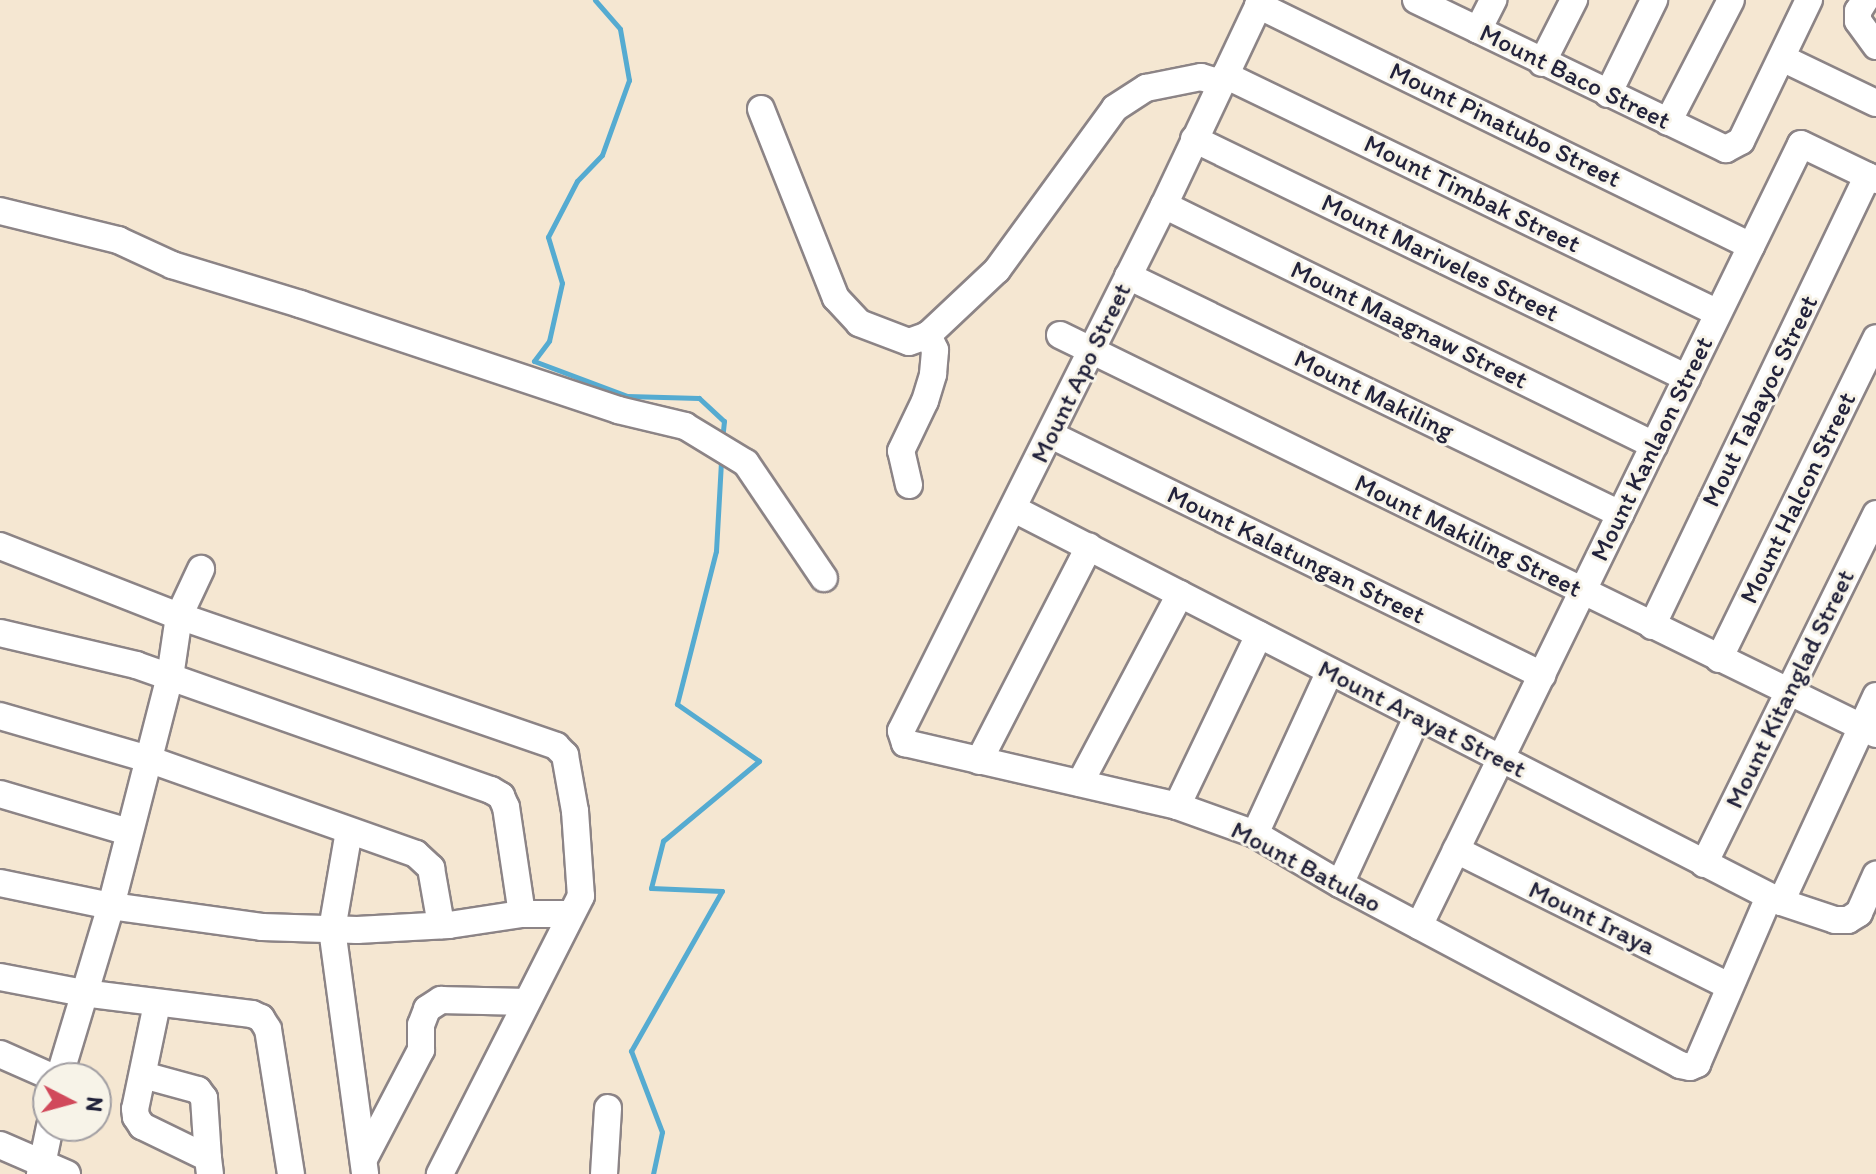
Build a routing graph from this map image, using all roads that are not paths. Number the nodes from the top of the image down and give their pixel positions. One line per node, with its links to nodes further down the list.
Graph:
1 (1416, 0): 9 (street, Mount Baco Street)
2 (1493, 0): 9 (street)
3 (1574, 0): 12 (street)
4 (1654, 0): 14 (street)
5 (1731, 0): 17 (street)
6 (1809, 0): 11 (street)
7 (1865, 0): 10 (street)
8 (1260, 2): 13 (street, Mount Apo Street); 22 (street, Mount Pinatubo Street)
9 (1478, 30): 12 (street, Mount Baco Street)
10 (1876, 46)
11 (1782, 58): 15 (street); 17 (street, Mount Baco Street)
12 (1542, 63): 14 (street, Mount Baco Street)
13 (1223, 79): 18 (street, Mount Apo Street); 24 (street, Mount Timbak Street); 25 (street)
14 (1608, 94): 17 (street, Mount Baco Street)
15 (1876, 103)
16 (761, 109): 25 (street)
17 (1668, 122)
18 (1194, 139): 20 (street, Mount Apo Street); 29 (street, Mount Mariveles Street)
19 (1872, 178): 22 (street, Mount Kanlaon Street); 43 (street, Mout Tabayoc Street)
20 (1164, 205): 23 (street, Mount Apo Street); 31 (street, Mount Maagnaw Street)
21 (0, 211): 39 (street)
22 (1751, 246): 24 (street, Mount Kanlaon Street)
23 (1128, 276): 28 (street, Mount Apo Street); 34 (street, Mount Makiling)
24 (1718, 313): 29 (street, Mount Kanlaon Street)
25 (928, 335): 32 (street)
26 (1060, 335): 28 (street, Mount Makiling Street)
27 (1876, 338): 46 (street, Mount Halcon Street)
28 (1091, 351): 30 (street, Mount Apo Street); 40 (street, Mount Makiling Street)
29 (1687, 378): 31 (street, Mount Kanlaon Street)
30 (1051, 435): 33 (street, Mount Apo Street); 48 (street, Mount Kalatungan Street)
31 (1654, 445): 34 (street, Mount Kanlaon Street)
32 (909, 485)
33 (1014, 509): 37 (street, Mount Arayat Street); 55 (street, Mount Apo Street)
34 (1620, 514): 40 (street, Mount Kanlaon Street)
35 (1876, 514): 50 (street, Mount Kitanglad Street)
36 (0, 546): 42 (street)
37 (1089, 547): 41 (street, Mount Arayat Street); 58 (street)
38 (201, 569): 42 (street)
39 (824, 578)
40 (1582, 592): 43 (street, Mount Makiling Street); 48 (street, Mount Kanlaon Street)
41 (1180, 594): 45 (street, Mount Arayat Street); 59 (street)
42 (179, 616): 49 (street); 73 (street)
43 (1652, 626): 46 (street, Mount Makiling Street)
44 (0, 633): 49 (street)
45 (1259, 635): 47 (street, Mount Arayat Street); 61 (street)
46 (1719, 659): 50 (street, Mount Makiling Street)
47 (1330, 671): 53 (street, Mount Arayat Street); 64 (street)
48 (1542, 675): 57 (street, Mount Kanlaon Street)
49 (170, 677): 56 (street); 72 (street)
50 (1788, 692): 54 (street, Mount Makiling Street); 66 (street, Mount Kitanglad Street)
51 (1876, 696): 54 (street)
52 (0, 716): 56 (street)
53 (1417, 717): 57 (street, Mount Arayat Street); 69 (street)
54 (1869, 731): 70 (street)
55 (905, 743): 58 (street, Mount Batulao)
56 (148, 759): 62 (street); 63 (street)
57 (1500, 759): 65 (street, Mount Kanlaon Street); 66 (street, Mount Arayat Street)
58 (979, 761): 59 (street, Mount Batulao)
59 (1080, 783): 61 (street, Mount Batulao)
60 (0, 794): 63 (street)
61 (1177, 806): 64 (street, Mount Batulao)
62 (349, 831): 74 (street); 76 (street)
63 (128, 832): 71 (street)
64 (1255, 834): 69 (street, Mount Batulao)
65 (1456, 850): 75 (street, Mount Kanlaon Street); 78 (street, Mount Iraya)
66 (1704, 864): 70 (street, Mount Arayat Street)
67 (1876, 875): 70 (street, Mount Arayat Street)
68 (0, 883): 71 (street)
69 (1340, 884): 75 (street, Mount Batulao)
70 (1775, 900): 78 (street)
71 (111, 906): 76 (street); 79 (street)
72 (522, 914): 73 (street); 74 (street)
73 (571, 914): 80 (street)
74 (441, 925): 76 (street)
75 (1419, 926): 78 (street, Mount Batulao)
76 (332, 929): 90 (street)
77 (0, 977): 79 (street)
78 (1729, 986)
79 (83, 993): 81 (street); 83 (street)
80 (526, 1002): 90 (street); 93 (street)
81 (157, 1004): 85 (street); 92 (street)
82 (0, 1054): 84 (street)
83 (62, 1062)
84 (32, 1067)
85 (143, 1075): 89 (street); 89 (street)
86 (608, 1108): 94 (street)
87 (50, 1142): 91 (street)
88 (0, 1145): 91 (street)
89 (209, 1166)
90 (365, 1166)
91 (50, 1171)
92 (291, 1174)
93 (440, 1174)
94 (604, 1174)

